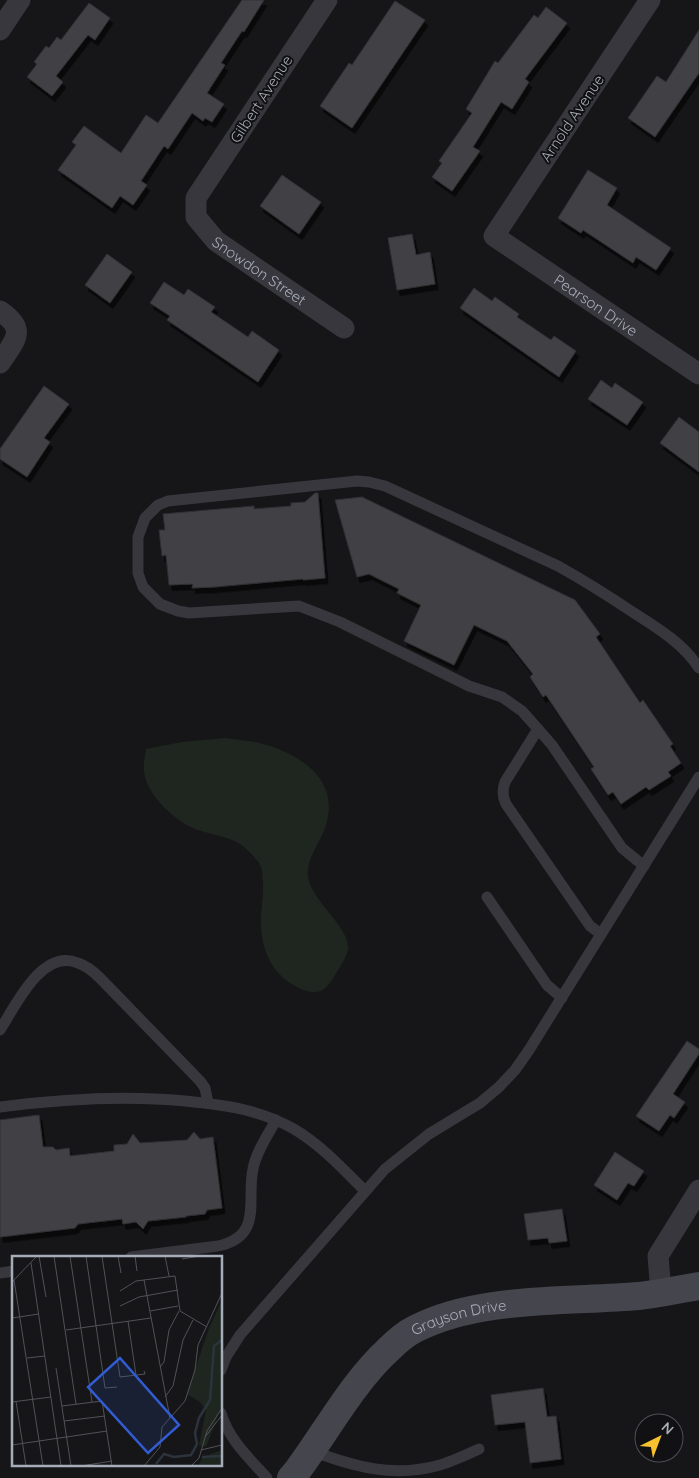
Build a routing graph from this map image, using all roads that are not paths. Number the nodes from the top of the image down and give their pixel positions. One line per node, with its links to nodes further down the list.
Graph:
1 (20, 0): 4 (street)
2 (327, 0): 5 (street, Gilbert Avenue)
3 (650, 0): 6 (street, Arnold Avenue)
4 (0, 30)
5 (196, 198): 8 (street, Snowdon Street)
6 (494, 236): 10 (street, Pearson Drive)
7 (0, 312): 9 (street)
8 (344, 328)
9 (0, 363)
10 (699, 374)
11 (699, 668): 12 (lane)
12 (538, 729): 14 (lane); 16 (lane)
13 (699, 777): 14 (lane)
14 (644, 866): 16 (lane)
15 (487, 896): 17 (lane)
16 (601, 934): 17 (lane)
17 (562, 998): 23 (lane)
18 (0, 1030): 19 (lane)
19 (208, 1103): 20 (lane); 21 (lane)
20 (0, 1107)
21 (276, 1120): 23 (lane); 24 (lane)
22 (699, 1190): 26 (street)
23 (365, 1191): 27 (lane)
24 (139, 1256)
25 (699, 1286): 26 (street, Grayson Drive)
26 (661, 1292): 30 (street, Grayson Drive)
27 (222, 1367)
28 (222, 1416): 31 (lane)
29 (479, 1450): 30 (lane)
30 (312, 1452): 32 (street, Grayson Drive)
31 (268, 1478)
32 (290, 1478)

